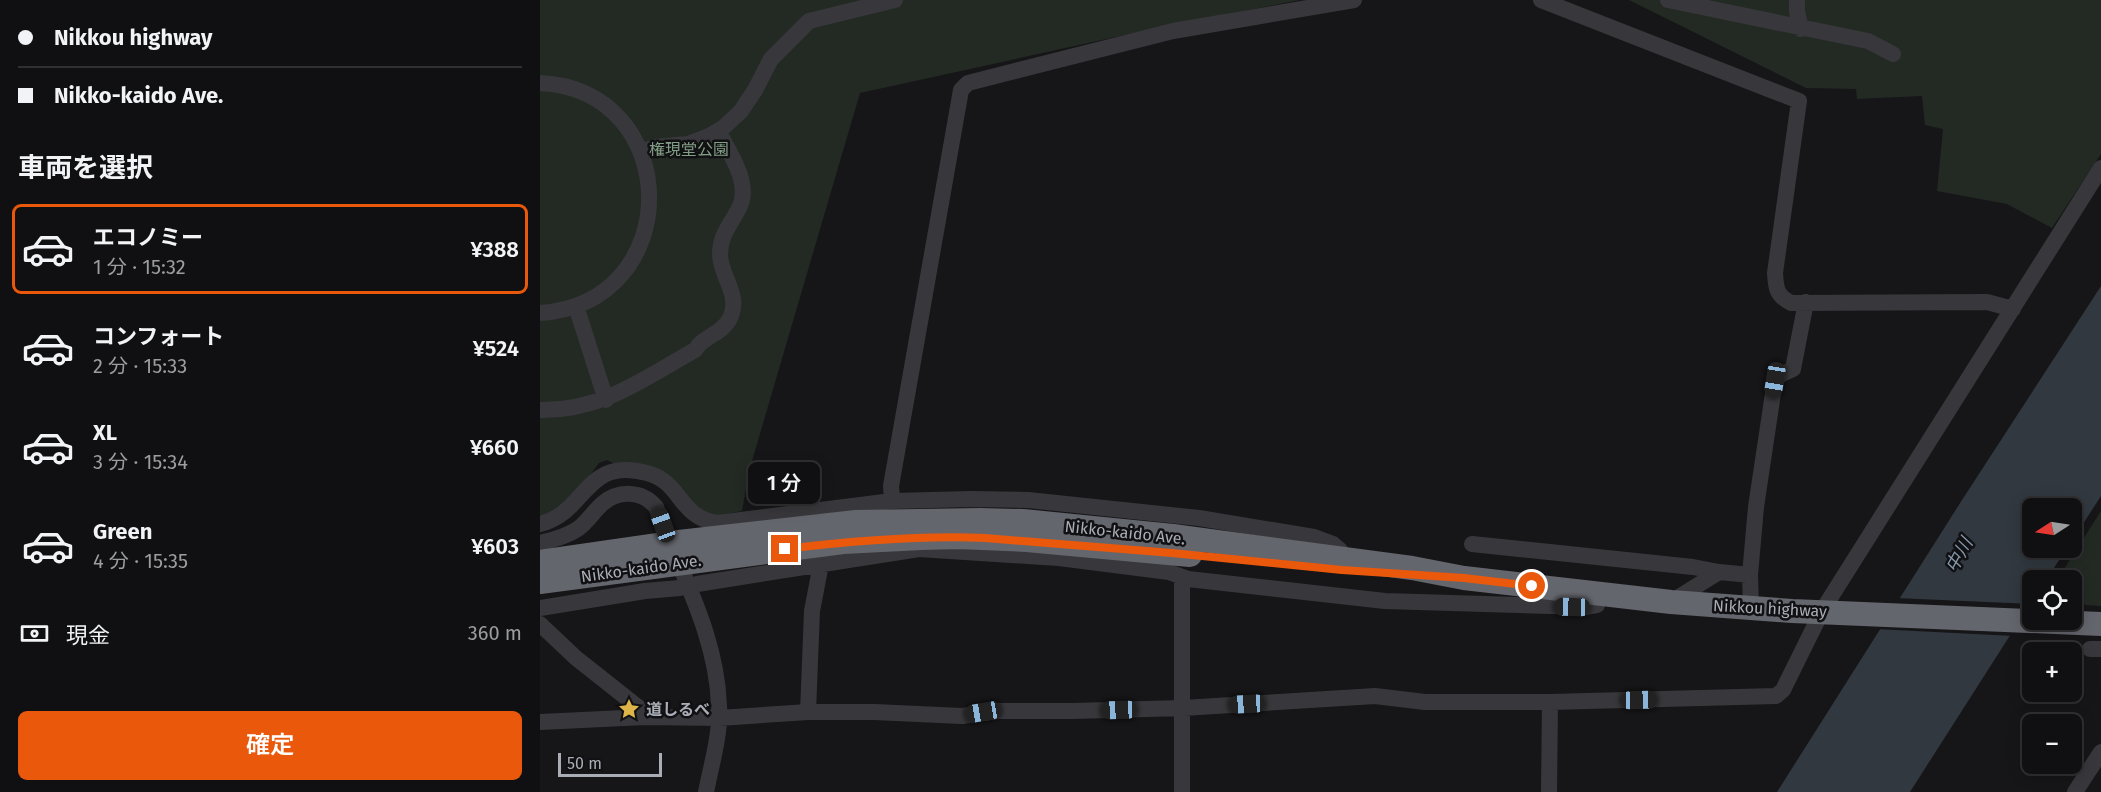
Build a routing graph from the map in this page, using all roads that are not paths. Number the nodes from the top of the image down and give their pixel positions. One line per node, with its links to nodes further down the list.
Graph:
1 (895, 0): 9 (street)
2 (1354, 0): 18 (street)
3 (1541, 0): 12 (street)
4 (1668, 0): 6 (street)
5 (1797, 0): 6 (street)
6 (1801, 28): 7 (street)
7 (1893, 54)
8 (540, 83): 10 (street)
9 (718, 131): 10 (street); 16 (street)
10 (640, 152): 13 (street)
11 (2101, 168): 14 (street)
12 (1806, 302): 14 (street); 28 (street)
13 (576, 306): 15 (street); 16 (street)
14 (2013, 309): 38 (street)
15 (540, 314)
16 (606, 400): 17 (street)
17 (540, 410)
18 (892, 501): 19 (street); 26 (street)
19 (540, 524)
20 (540, 543): 23 (street)
21 (920, 543): 23 (highway, Nikko-kaido Ave.); 25 (street); 26 (highway, Nikko-kaido Ave.); 29 (street)
22 (1472, 544): 27 (street)
23 (674, 553): 24 (highway, Nikko-kaido Ave.); 26 (highway, Nikko-kaido Ave.); 31 (highway, Nikko-kaido Ave.); 45 (street)
24 (540, 562)
25 (821, 564): 32 (street); 43 (street)
26 (1343, 565): 30 (highway, Nikko-kaido Ave.)
27 (1719, 572): 28 (street); 35 (street)
28 (1750, 575): 37 (street)
29 (1182, 577): 34 (street); 42 (street)
30 (1464, 578): 34 (highway, Nikkou highway)
31 (540, 582)
32 (697, 584)
33 (680, 588): 36 (street)
34 (1599, 595): 35 (highway, Nikkou highway)
35 (1671, 602): 37 (highway, Nikkou highway)
36 (540, 608)
37 (1751, 608): 38 (highway, Nikkou highway)
38 (1833, 612): 40 (highway, Nikkou highway); 41 (street)
39 (540, 624): 44 (street)
40 (2101, 624)
41 (1550, 702): 42 (street); 50 (street)
42 (1183, 708): 43 (street); 49 (street)
43 (808, 712): 45 (street)
44 (645, 717): 45 (street); 46 (street)
45 (719, 718): 48 (street)
46 (540, 722)
47 (2101, 752): 51 (street)
48 (706, 792)
49 (1182, 792)
50 (1549, 792)
51 (2075, 792)

